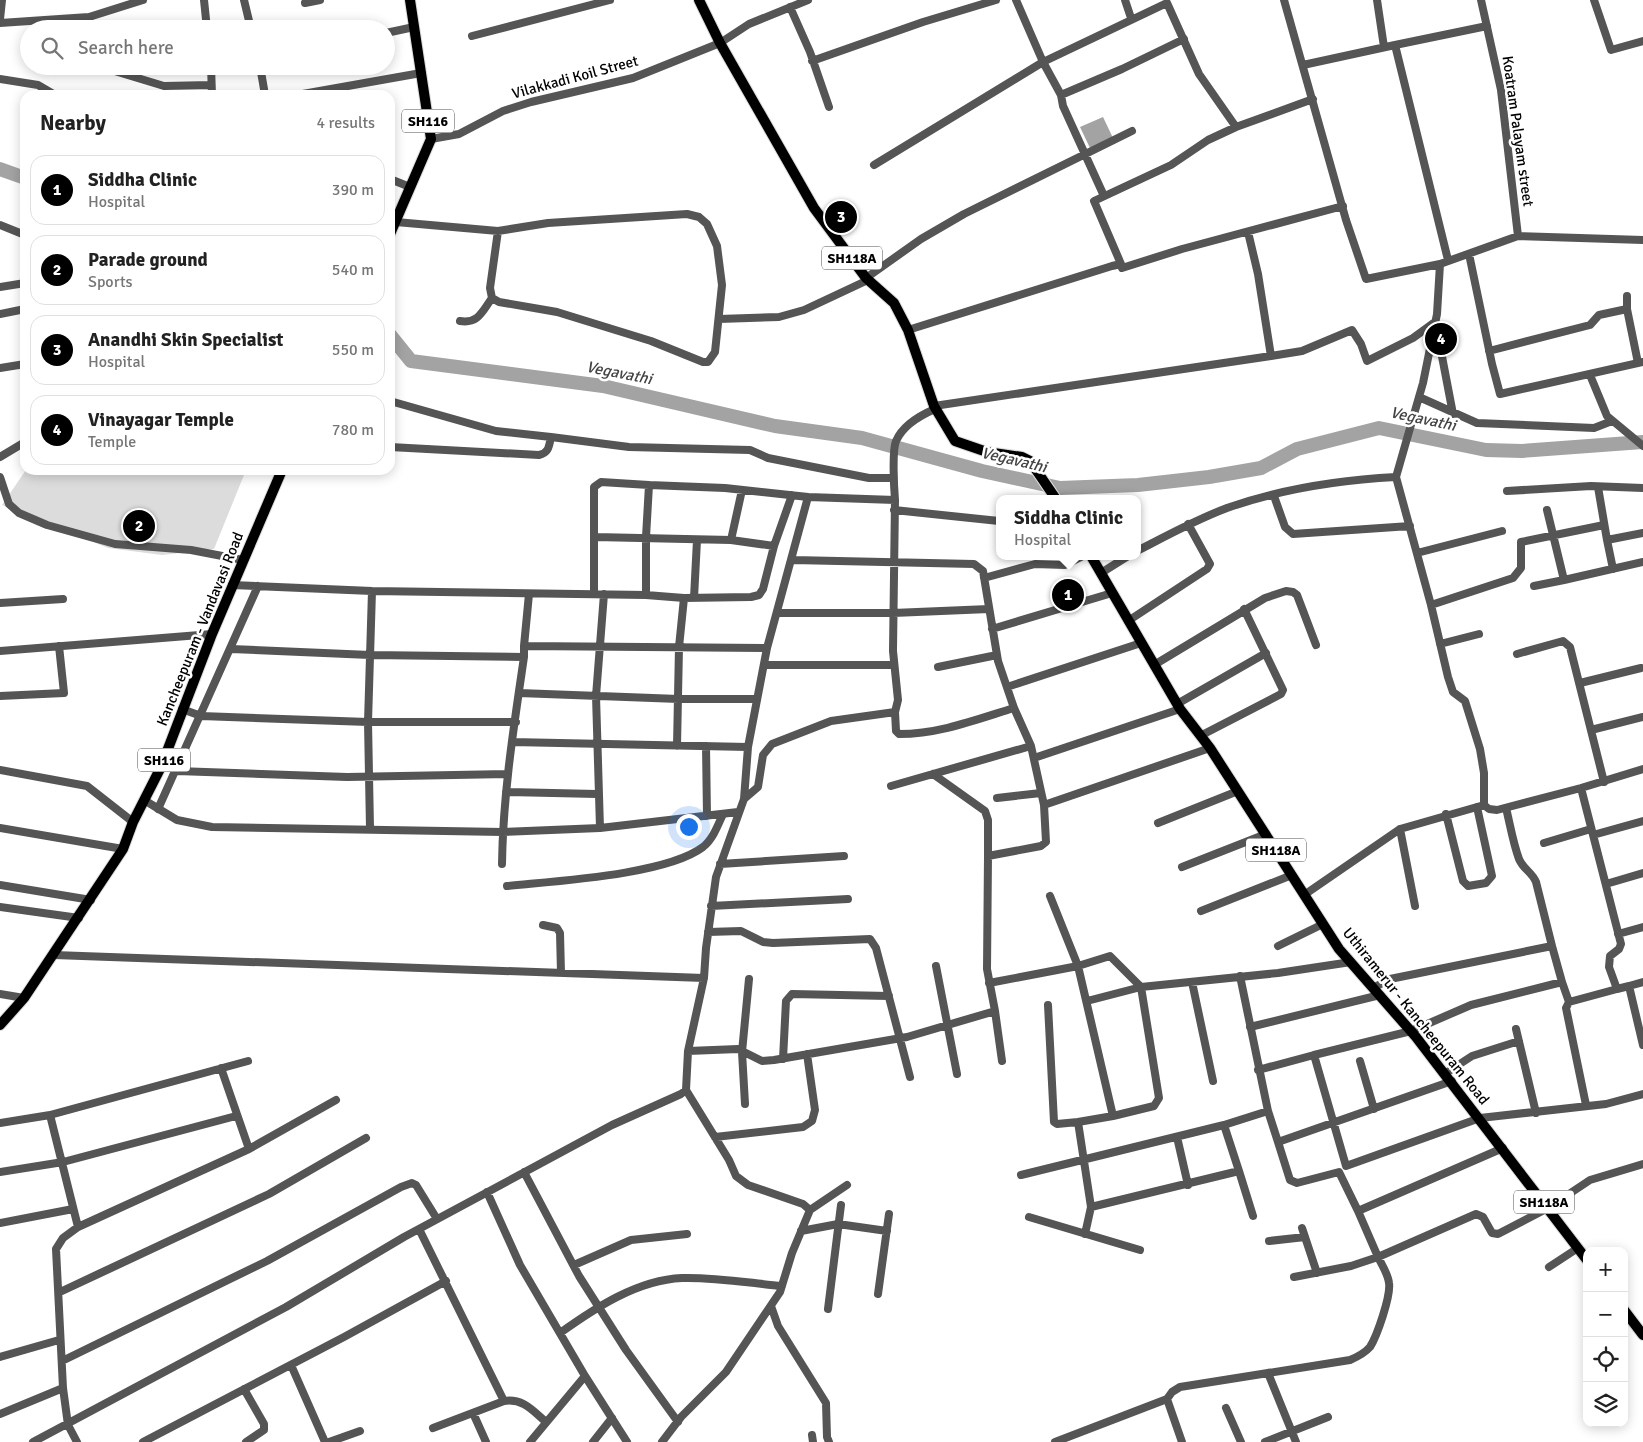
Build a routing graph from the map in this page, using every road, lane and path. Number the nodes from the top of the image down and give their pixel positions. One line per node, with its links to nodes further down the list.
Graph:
1 (2, 0): 20 (street)
2 (143, 0): 21 (street)
3 (204, 0): 22 (street)
4 (244, 0): 23 (street)
5 (320, 0): 17 (street)
6 (410, 0): 27 (main road, SH116)
7 (610, 0): 29 (street)
8 (699, 0): 32 (main road, SH118A)
9 (808, 0): 18 (street, Vilakkadi Koil Street)
10 (996, 0): 35 (street)
11 (1016, 0): 36 (street)
12 (1124, 0): 19 (street)
13 (1284, 0): 37 (street)
14 (1377, 0): 34 (street)
15 (1481, 0): 26 (street, Koatram Palayam street)
16 (1594, 0): 31 (street)
17 (305, 4)
18 (790, 7): 32 (street, Vilakkadi Koil Street); 35 (street)
19 (1131, 18): 30 (street); 36 (street)
20 (0, 19)
21 (44, 20)
22 (205, 20)
23 (249, 20)
24 (20, 22): 25 (street)
25 (0, 23)
26 (1487, 26): 33 (street); 65 (street, Koatram Palayam street)
27 (414, 27): 28 (street); 38 (main road, SH116)
28 (395, 32)
29 (472, 36)
30 (1184, 39): 48 (street); 51 (street)
31 (1643, 41)
32 (720, 43): 53 (street, Vilakkadi Koil Street); 71 (main road, SH118A)
33 (1395, 45): 34 (street); 68 (street)
34 (1384, 47): 37 (street)
35 (812, 61): 50 (street)
36 (1043, 62): 48 (street); 55 (street)
37 (1303, 65): 49 (street)
38 (421, 73): 47 (street); 53 (main road, SH116)
39 (128, 75): 43 (street)
40 (211, 75): 43 (street)
41 (262, 75): 46 (street)
42 (0, 79): 44 (street)
43 (210, 85): 45 (street)
44 (46, 90)
45 (211, 90)
46 (264, 90)
47 (325, 90)
48 (1061, 94): 54 (street)
49 (1313, 99): 51 (street); 59 (street)
50 (829, 107)
51 (1236, 127): 58 (street)
52 (1132, 131): 54 (street)
53 (431, 139): 57 (main road, SH116)
54 (1086, 155): 58 (street); 71 (street)
55 (874, 166)
56 (395, 181): 57 (street)
57 (410, 187): 60 (main road, SH116)
58 (1104, 196): 69 (street)
59 (1343, 206): 63 (street); 70 (street)
60 (396, 222): 62 (street)
61 (0, 225): 64 (street)
62 (498, 231): 75 (street); 79 (street)
63 (1248, 232): 69 (street); 84 (street)
64 (20, 234)
65 (1518, 236): 66 (street); 67 (street)
66 (1643, 240)
67 (1469, 254): 68 (street); 83 (street)
68 (1448, 260): 70 (street)
69 (1120, 264): 82 (street)
70 (1440, 264): 81 (street)
71 (867, 278): 79 (street); 82 (main road, SH118A)
72 (20, 284): 73 (street)
73 (0, 287)
74 (1627, 296): 77 (street)
75 (492, 298): 79 (street); 80 (street)
76 (20, 309): 78 (street)
77 (1627, 309): 83 (street); 85 (street)
78 (0, 314)
79 (719, 319)
80 (460, 321)
81 (1434, 325): 84 (street); 89 (street); 92 (street)
82 (908, 330): 91 (main road, SH118A)
83 (1489, 351): 88 (street)
84 (1271, 356): 91 (street)
85 (1641, 362): 88 (street)
86 (20, 365): 87 (street)
87 (0, 368)
88 (1590, 375): 93 (street)
89 (1419, 397): 92 (street); 102 (street)
90 (395, 402): 94 (street)
91 (934, 407): 100 (street); 109 (main road, SH118A)
92 (1453, 414): 93 (street)
93 (1612, 421): 96 (street)
94 (551, 437): 97 (street); 100 (street)
95 (20, 445): 98 (street)
96 (1643, 446)
97 (395, 447)
98 (0, 457)
99 (280, 475): 130 (main road, Kancheepuram - Vandavasi Road / SH116)
100 (894, 475): 112 (street)
101 (0, 477): 130 (street)
102 (1396, 477): 110 (street); 118 (street)
103 (649, 485): 106 (street); 122 (street); 123 (street)
104 (1598, 486): 105 (street); 107 (street); 117 (street)
105 (1643, 488)
106 (742, 490): 108 (street); 125 (street)
107 (1508, 491)
108 (792, 495): 111 (street); 127 (street)
109 (1054, 495)
110 (1274, 496): 116 (street); 118 (street)
111 (808, 497): 112 (street); 131 (street)
112 (895, 500): 113 (street)
113 (894, 510): 115 (street); 136 (street)
114 (1547, 510): 121 (street)
115 (996, 521)
116 (1188, 524): 128 (street); 159 (street)
117 (1604, 525): 121 (street); 126 (street)
118 (1410, 526): 129 (street)
119 (1502, 531): 129 (street)
120 (1643, 532): 126 (street)
121 (1554, 534): 140 (street); 154 (street)
122 (646, 536): 123 (street); 124 (street); 149 (street)
123 (595, 537): 147 (street)
124 (697, 540): 125 (street); 151 (street)
125 (731, 540): 127 (street)
126 (1607, 540): 137 (street)
127 (774, 546): 151 (street)
128 (1141, 549)
129 (1417, 553): 154 (street)
130 (243, 560): 141 (main road, Kancheepuram - Vandavasi Road / SH116)
131 (793, 560): 136 (street); 157 (street)
132 (1076, 560): 139 (street)
133 (1093, 560): 138 (main road, Uthiramerur - Kancheepuram Road / SH118A)
134 (1121, 560): 138 (street)
135 (1643, 562): 137 (street)
136 (894, 564): 139 (street); 158 (street)
137 (1613, 569): 140 (street)
138 (1100, 573): 145 (main road, Uthiramerur - Kancheepuram Road / SH118A)
139 (984, 578): 156 (street)
140 (1564, 580): 143 (street)
141 (232, 585): 142 (street); 161 (main road, Kancheepuram - Vandavasi Road / SH116)
142 (258, 586): 144 (street); 171 (street)
143 (1534, 586)
144 (372, 592): 146 (street); 175 (street)
145 (1112, 593): 159 (main road, Uthiramerur - Kancheepuram Road / SH118A); 160 (street)
146 (529, 594): 147 (street); 167 (street)
147 (594, 594): 148 (street)
148 (604, 594): 149 (street); 168 (street)
149 (646, 595): 150 (street)
150 (684, 598): 151 (street); 169 (street)
151 (694, 598)
152 (63, 599): 153 (street)
153 (0, 603)
154 (1432, 604): 164 (street)
155 (1244, 609): 165 (street); 173 (street); 180 (street)
156 (989, 610): 158 (street); 160 (street)
157 (777, 612): 158 (street); 170 (street)
158 (893, 613): 179 (street)
159 (1128, 621): 163 (main road, Uthiramerur - Kancheepuram Road / SH118A)
160 (992, 629): 177 (street)
161 (212, 634): 166 (street); 192 (main road, Kancheepuram - Vandavasi Road / SH116)
162 (1479, 634): 164 (street)
163 (1141, 643): 180 (main road, Uthiramerur - Kancheepuram Road / SH118A); 184 (street)
164 (1440, 644): 225 (street)
165 (1316, 645)
166 (59, 646): 172 (street); 186 (street)
167 (524, 646): 168 (street); 176 (street)
168 (598, 647): 169 (street); 187 (street)
169 (679, 647): 170 (street); 188 (street)
170 (767, 648): 178 (street)
171 (231, 649): 175 (street); 194 (street)
172 (0, 651)
173 (1266, 653): 190 (street); 199 (street)
174 (1517, 654): 183 (street)
175 (370, 655): 176 (street); 196 (street)
176 (524, 656): 185 (street)
177 (997, 656): 181 (street); 184 (street)
178 (764, 665): 179 (street); 189 (street)
179 (894, 665): 193 (street)
180 (1154, 665): 190 (main road, Uthiramerur - Kancheepuram Road / SH118A)
181 (938, 667)
182 (1641, 668): 183 (street)
183 (1580, 683): 198 (street)
184 (1007, 687): 191 (street)
185 (519, 692): 187 (street); 197 (street)
186 (0, 696)
187 (596, 696): 188 (street); 201 (street)
188 (679, 699): 189 (street); 202 (street)
189 (757, 699): 205 (street)
190 (1178, 706): 199 (main road, Uthiramerur - Kancheepuram Road / SH118A); 207 (street)
191 (1014, 708): 193 (street); 204 (street)
192 (182, 709): 194 (street); 223 (main road, Kancheepuram - Vandavasi Road / SH116)
193 (895, 712): 222 (street)
194 (201, 716): 196 (street); 210 (street)
195 (1643, 717): 198 (street)
196 (368, 722): 197 (street); 213 (street)
197 (516, 722): 200 (street)
198 (1591, 730): 214 (street)
199 (1200, 736): 206 (main road, Uthiramerur - Kancheepuram Road / SH118A)
200 (512, 742): 201 (street); 211 (street)
201 (596, 744): 202 (street); 220 (street)
202 (677, 746): 203 (street)
203 (706, 746): 205 (street); 231 (street)
204 (1031, 746): 207 (street); 212 (street)
205 (748, 747): 222 (street)
206 (1210, 748): 217 (main road, Uthiramerur - Kancheepuram Road / SH118A); 224 (street)
207 (1034, 758): 219 (street)
208 (1643, 768): 214 (street)
209 (0, 770): 233 (street)
210 (177, 771): 213 (street); 227 (street)
211 (508, 774): 213 (street); 218 (street)
212 (933, 774): 215 (street); 245 (street)
213 (369, 777): 236 (street)
214 (1604, 782): 216 (street)
215 (891, 786)
216 (1581, 788): 226 (street); 240 (street)
217 (1238, 791): 234 (street); 241 (main road, Uthiramerur - Kancheepuram Road / SH118A)
218 (506, 792): 220 (street); 239 (street)
219 (1042, 793): 221 (street); 224 (street)
220 (597, 794): 237 (street)
221 (997, 798)
222 (744, 799): 228 (street)
223 (144, 800): 227 (street); 233 (main road, Kancheepuram - Vandavasi Road / SH116)
224 (1044, 805): 245 (street)
225 (1480, 806): 226 (street); 230 (street); 230 (street)
226 (1506, 808): 269 (street)
227 (158, 809): 236 (street)
228 (738, 812): 229 (street); 247 (street)
229 (724, 814): 231 (street); 253 (street)
230 (1446, 814): 238 (street)
231 (707, 816): 237 (street)
232 (1643, 821): 240 (street)
233 (133, 822): 243 (main road, Kancheepuram - Vandavasi Road / SH116)
234 (1158, 823)
235 (0, 828): 243 (street)
236 (370, 828): 239 (street)
237 (600, 828): 239 (street)
238 (1400, 829): 254 (street); 259 (street)
239 (502, 832): 246 (street)
240 (1592, 832): 242 (street); 251 (street)
241 (1266, 834): 248 (street); 250 (main road, Uthiramerur - Kancheepuram Road / SH118A)
242 (1544, 843)
243 (123, 849): 257 (main road, Kancheepuram - Vandavasi Road / SH116)
244 (844, 856): 247 (street)
245 (988, 856): 281 (street)
246 (502, 864)
247 (720, 864): 258 (street)
248 (1182, 867)
249 (1643, 873): 251 (street)
250 (1292, 875): 254 (main road, Uthiramerur - Kancheepuram Road / SH118A); 261 (street)
251 (1606, 884): 267 (street)
252 (0, 885): 257 (street)
253 (507, 886)
254 (1304, 895): 263 (main road, Uthiramerur - Kancheepuram Road / SH118A)
255 (1050, 896): 273 (street)
256 (848, 898): 258 (street)
257 (90, 900): 262 (main road, Kancheepuram - Vandavasi Road / SH116)
258 (711, 906): 266 (street)
259 (1415, 906)
260 (0, 907): 262 (street)
261 (1201, 911)
262 (79, 918): 270 (main road, Kancheepuram - Vandavasi Road / SH116)
263 (1323, 924): 268 (street); 271 (main road, Uthiramerur - Kancheepuram Road / SH118A)
264 (544, 925): 274 (street)
265 (1643, 926): 267 (street)
266 (708, 932): 276 (street); 287 (street)
267 (1618, 934): 284 (street)
268 (1278, 946)
269 (1552, 946): 279 (street); 285 (street)
270 (54, 955): 274 (street); 288 (main road, Kancheepuram - Vandavasi Road / SH116)
271 (1351, 962): 275 (street); 285 (main road, Uthiramerur - Kancheepuram Road / SH118A)
272 (936, 966): 293 (street)
273 (1078, 966): 281 (street); 283 (street); 289 (street)
274 (561, 974): 276 (street)
275 (1240, 976): 278 (street); 295 (street)
276 (704, 978): 301 (street)
277 (749, 979): 302 (street)
278 (1192, 982): 283 (street); 314 (street)
279 (1562, 982): 290 (street); 297 (street)
280 (1643, 982): 282 (street)
281 (989, 983): 292 (street)
282 (1629, 986): 284 (street); 300 (street)
283 (1141, 988): 289 (street); 325 (street)
284 (1617, 989): 290 (street)
285 (1377, 992): 295 (street); 297 (main road, Uthiramerur - Kancheepuram Road / SH118A)
286 (0, 994): 288 (street)
287 (888, 996): 298 (street); 305 (street)
288 (24, 998): 294 (main road, Kancheepuram - Vandavasi Road / SH116)
289 (1087, 1001): 325 (street)
290 (1570, 1002): 319 (street)
291 (1048, 1005): 328 (street)
292 (994, 1011): 293 (street); 307 (street)
293 (947, 1024): 298 (street); 311 (street)
294 (0, 1025)
295 (1250, 1027): 310 (street)
296 (1516, 1029): 299 (street)
297 (1411, 1031): 304 (street); 313 (main road, Uthiramerur - Kancheepuram Road / SH118A)
298 (901, 1038): 303 (street); 312 (street)
299 (1519, 1041): 313 (street); 322 (street)
300 (1643, 1045)
301 (688, 1051): 302 (street); 315 (street)
302 (742, 1052): 305 (street); 318 (street)
303 (806, 1054): 305 (street); 333 (street)
304 (1314, 1055): 310 (street); 329 (street)
305 (783, 1059)
306 (248, 1060): 309 (street)
307 (1002, 1061)
308 (1360, 1061): 320 (street)
309 (221, 1068): 323 (street); 324 (street)
310 (1258, 1070): 321 (street)
311 (956, 1074)
312 (910, 1077)
313 (1449, 1077): 320 (street); 326 (main road, Uthiramerur - Kancheepuram Road / SH118A)
314 (1213, 1080)
315 (686, 1090): 333 (street); 343 (street)
316 (1643, 1094): 319 (street)
317 (336, 1100): 336 (street)
318 (745, 1104)
319 (1586, 1105): 322 (street)
320 (1374, 1109): 329 (street)
321 (1268, 1111): 330 (street); 334 (street)
322 (1536, 1113): 326 (street)
323 (50, 1115): 327 (street); 338 (street)
324 (236, 1116): 336 (street); 338 (street)
325 (1113, 1116): 328 (street)
326 (1480, 1118): 335 (main road, Uthiramerur - Kancheepuram Road / SH118A); 340 (street)
327 (0, 1122)
328 (1078, 1122): 337 (street)
329 (1333, 1124): 334 (street); 340 (street)
330 (1224, 1125): 331 (street); 341 (street)
331 (1177, 1137): 337 (street); 347 (street)
332 (366, 1138): 380 (street)
333 (715, 1138): 353 (street)
334 (1278, 1142): 344 (street)
335 (1502, 1147): 351 (main road, Uthiramerur - Kancheepuram Road / SH118A); 354 (street)
336 (249, 1149): 361 (street)
337 (1082, 1161): 345 (street); 350 (street)
338 (63, 1162): 342 (street); 352 (street)
339 (1643, 1164): 351 (street)
340 (1346, 1166): 344 (street)
341 (1239, 1171): 347 (street); 356 (street)
342 (0, 1172)
343 (524, 1172): 348 (street); 374 (street)
344 (1339, 1172): 354 (street)
345 (1021, 1175)
346 (847, 1185): 353 (street)
347 (1188, 1185): 350 (street)
348 (487, 1192): 358 (street); 386 (street)
349 (841, 1206): 360 (street)
350 (1090, 1207): 367 (street)
351 (1548, 1208): 370 (main road, Uthiramerur - Kancheepuram Road / SH118A); 373 (street)
352 (73, 1209): 359 (street); 361 (street)
353 (810, 1210): 364 (street)
354 (1358, 1211): 373 (street)
355 (889, 1214): 365 (street)
356 (1253, 1216)
357 (1030, 1217): 367 (street)
358 (437, 1219): 363 (street); 390 (street)
359 (0, 1223)
360 (838, 1224): 364 (street); 365 (street); 384 (street)
361 (78, 1227): 380 (street)
362 (1302, 1228): 368 (street)
363 (419, 1229): 378 (street); 405 (street)
364 (801, 1231): 379 (street)
365 (887, 1231): 381 (street)
366 (687, 1234): 374 (street)
367 (1085, 1234): 371 (street)
368 (1305, 1237): 369 (street); 376 (street)
369 (1269, 1241)
370 (1578, 1248): 372 (main road, Uthiramerur - Kancheepuram Road / SH118A); 375 (street)
371 (1140, 1250)
372 (1583, 1255)
373 (1378, 1257): 376 (street); 392 (street)
374 (574, 1265): 382 (street)
375 (1549, 1267)
376 (1317, 1273): 377 (street)
377 (1294, 1277)
378 (446, 1281): 391 (street); 397 (street)
379 (782, 1286): 382 (street); 383 (street)
380 (60, 1292): 388 (street)
381 (878, 1294)
382 (598, 1306): 386 (street); 404 (street)
383 (771, 1306): 404 (street); 420 (street)
384 (828, 1309)
385 (1628, 1315): 387 (main road)
386 (560, 1332): 393 (street)
387 (1643, 1334)
388 (60, 1340): 389 (street); 390 (street)
389 (0, 1357)
390 (62, 1361): 394 (street)
391 (291, 1365): 395 (street); 413 (street)
392 (1268, 1373): 396 (street); 408 (street)
393 (585, 1376): 402 (street); 403 (street)
394 (63, 1388): 400 (street); 405 (street)
395 (244, 1390): 411 (street); 412 (street)
396 (1168, 1399): 421 (street); 422 (street)
397 (504, 1401): 399 (street); 403 (street)
398 (1226, 1408): 423 (street)
399 (473, 1413): 406 (street); 415 (street)
400 (0, 1414)
401 (1328, 1417): 408 (street)
402 (612, 1418): 417 (street); 418 (street)
403 (546, 1422): 416 (street)
404 (678, 1422): 419 (street)
405 (68, 1425): 409 (street); 410 (street)
406 (433, 1428)
407 (360, 1431): 414 (street)
408 (1292, 1432): 424 (street); 425 (street)
409 (33, 1442)
410 (77, 1442)
411 (144, 1442)
412 (246, 1442)
413 (325, 1442)
414 (329, 1442)
415 (486, 1442)
416 (530, 1442)
417 (594, 1442)
418 (627, 1442)
419 (662, 1442)
420 (829, 1442)
421 (1055, 1442)
422 (1182, 1442)
423 (1240, 1442)
424 (1265, 1442)
425 (1296, 1442)

